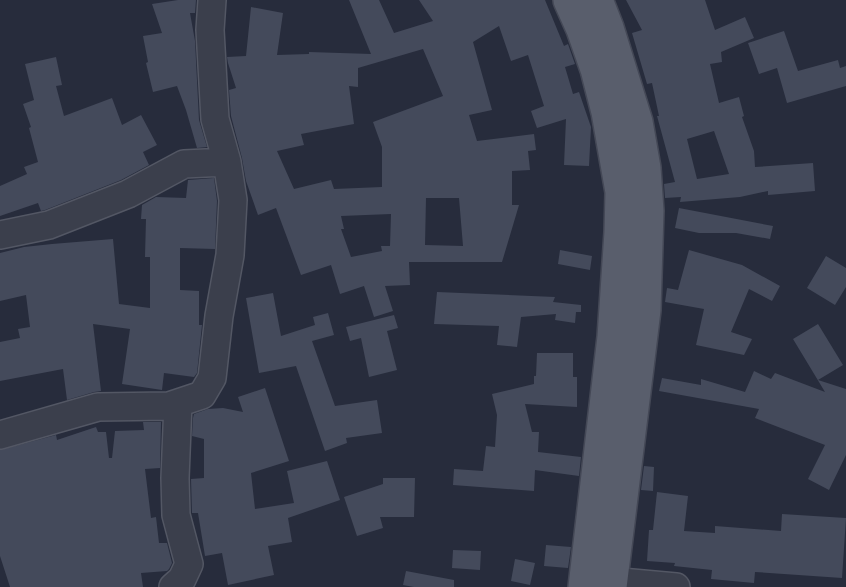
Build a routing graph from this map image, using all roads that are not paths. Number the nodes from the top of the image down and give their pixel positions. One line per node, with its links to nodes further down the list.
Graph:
1 (212, 0): 4 (street)
2 (570, 0): 8 (main road)
3 (596, 0): 8 (main road)
4 (227, 162): 5 (street); 6 (street)
5 (0, 235)
6 (178, 403): 7 (street); 9 (street)
7 (0, 435)
8 (602, 585): 10 (street)
9 (173, 587)
10 (676, 587)

